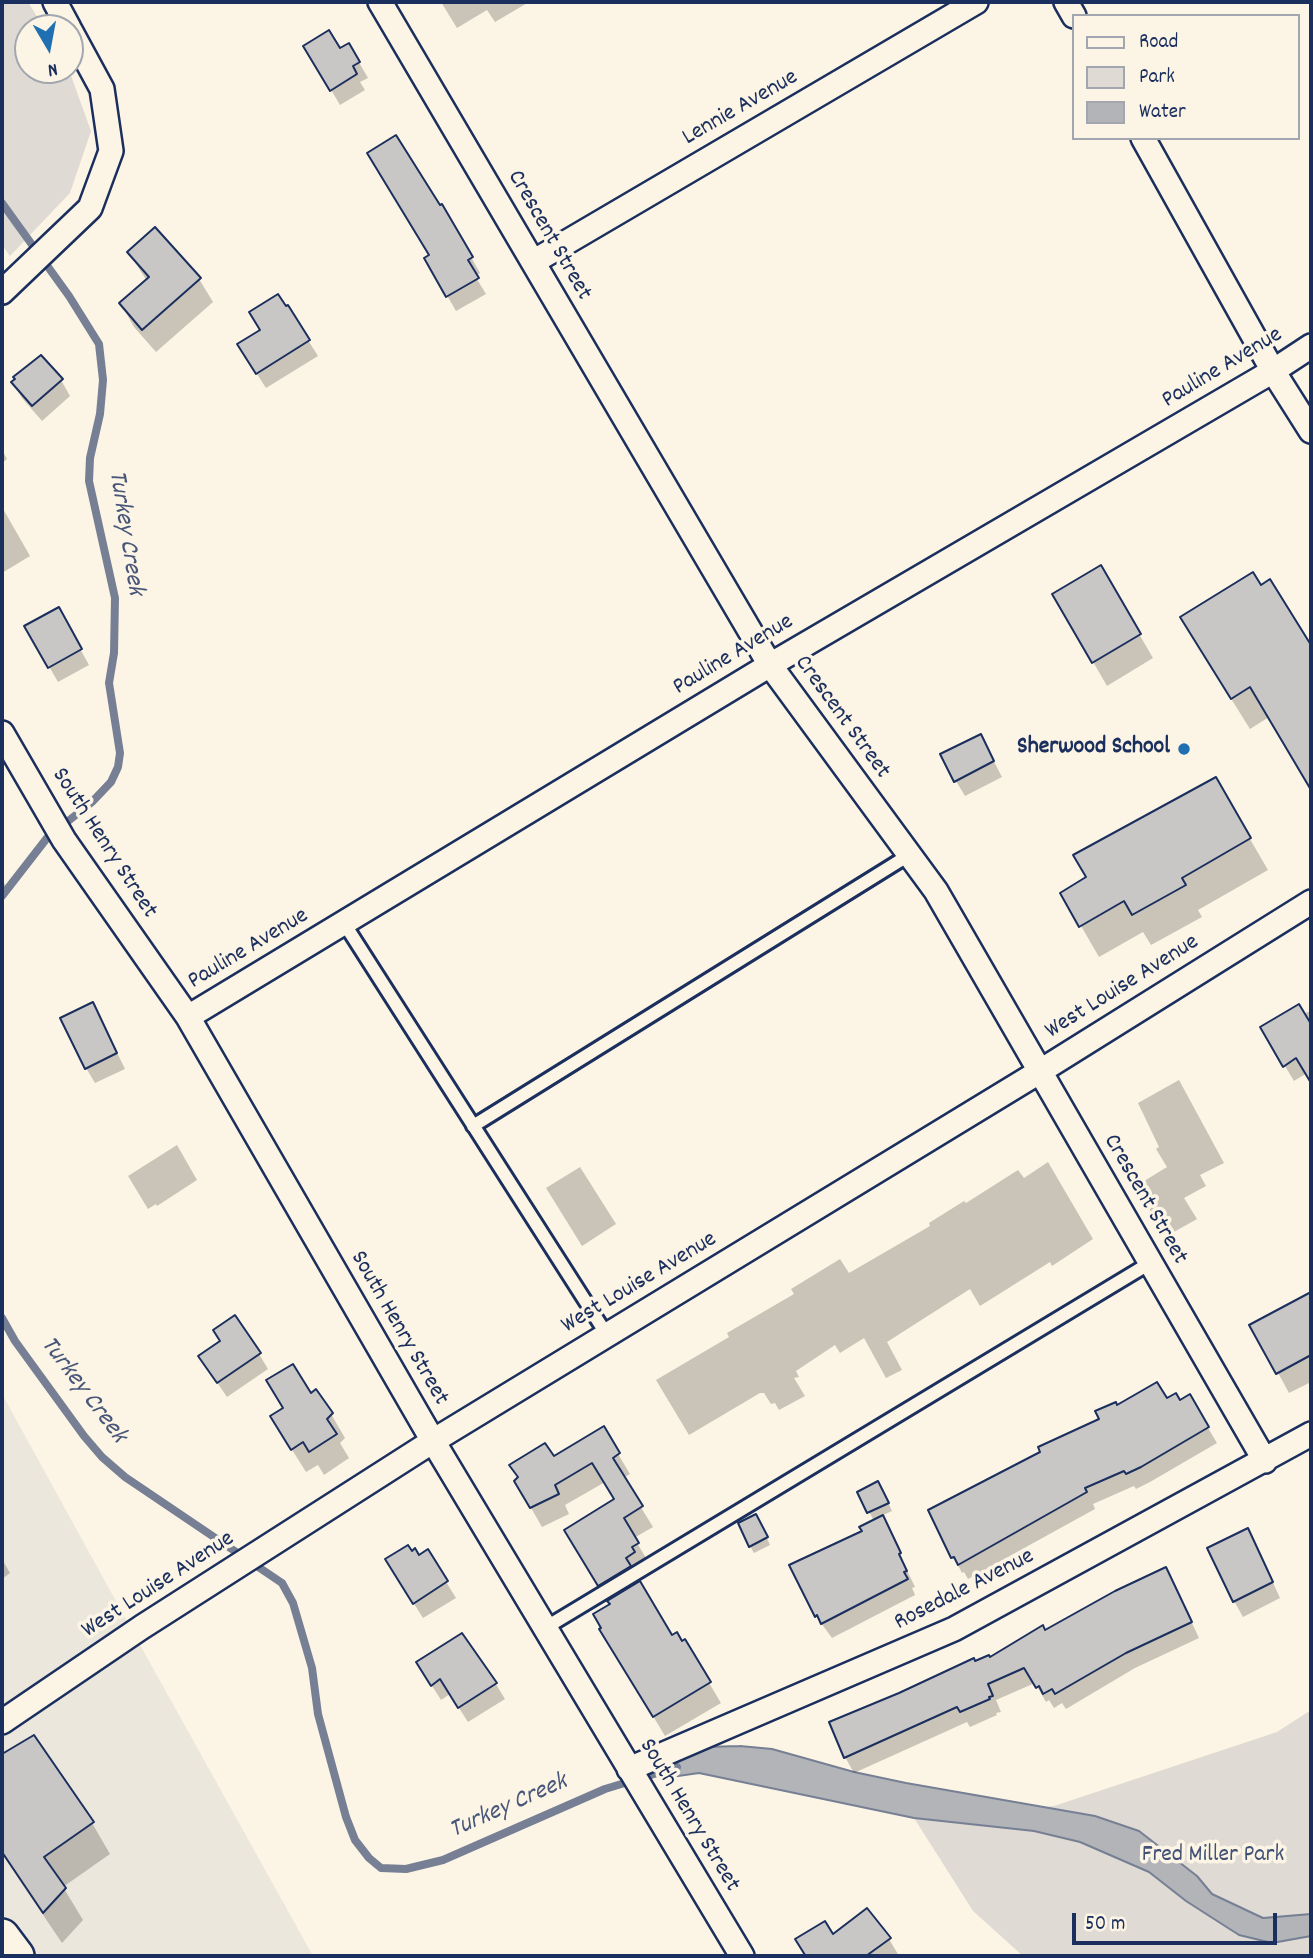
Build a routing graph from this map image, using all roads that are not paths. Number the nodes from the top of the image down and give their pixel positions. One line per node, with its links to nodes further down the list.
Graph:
1 (380, 2): 5 (street, Crescent Street)
2 (976, 2): 5 (street, Lennie Avenue)
3 (84, 55): 6 (street)
4 (1144, 140): 8 (street)
5 (533, 262): 10 (street, Crescent Street)
6 (2, 292)
7 (1311, 346): 8 (street, Pauline Avenue)
8 (1273, 371): 9 (street); 10 (street, Pauline Avenue)
9 (1311, 431)
10 (770, 665): 12 (street, Crescent Street); 14 (street, Pauline Avenue)
11 (2, 733): 15 (street, South Henry Street)
12 (909, 855): 16 (street, Crescent Street); 17 (lane)
13 (1311, 902): 16 (street, West Louise Avenue)
14 (344, 923): 15 (street, Pauline Avenue); 17 (lane)
15 (188, 1017): 21 (street, South Henry Street)
16 (1039, 1072): 18 (street, Crescent Street); 19 (street, West Louise Avenue)
17 (474, 1126): 19 (lane)
18 (1150, 1263): 22 (street, Crescent Street); 23 (lane)
19 (607, 1335): 21 (street, West Louise Avenue)
20 (1311, 1434): 22 (street, Rosedale Avenue)
21 (433, 1441): 23 (street, South Henry Street); 24 (street, West Louise Avenue)
22 (1265, 1461): 25 (street, Rosedale Avenue)
23 (544, 1628): 25 (street, South Henry Street)
24 (2, 1722)
25 (629, 1769): 28 (street, South Henry Street)
26 (2, 1936): 27 (main road)
27 (18, 1956)
28 (742, 1956)

